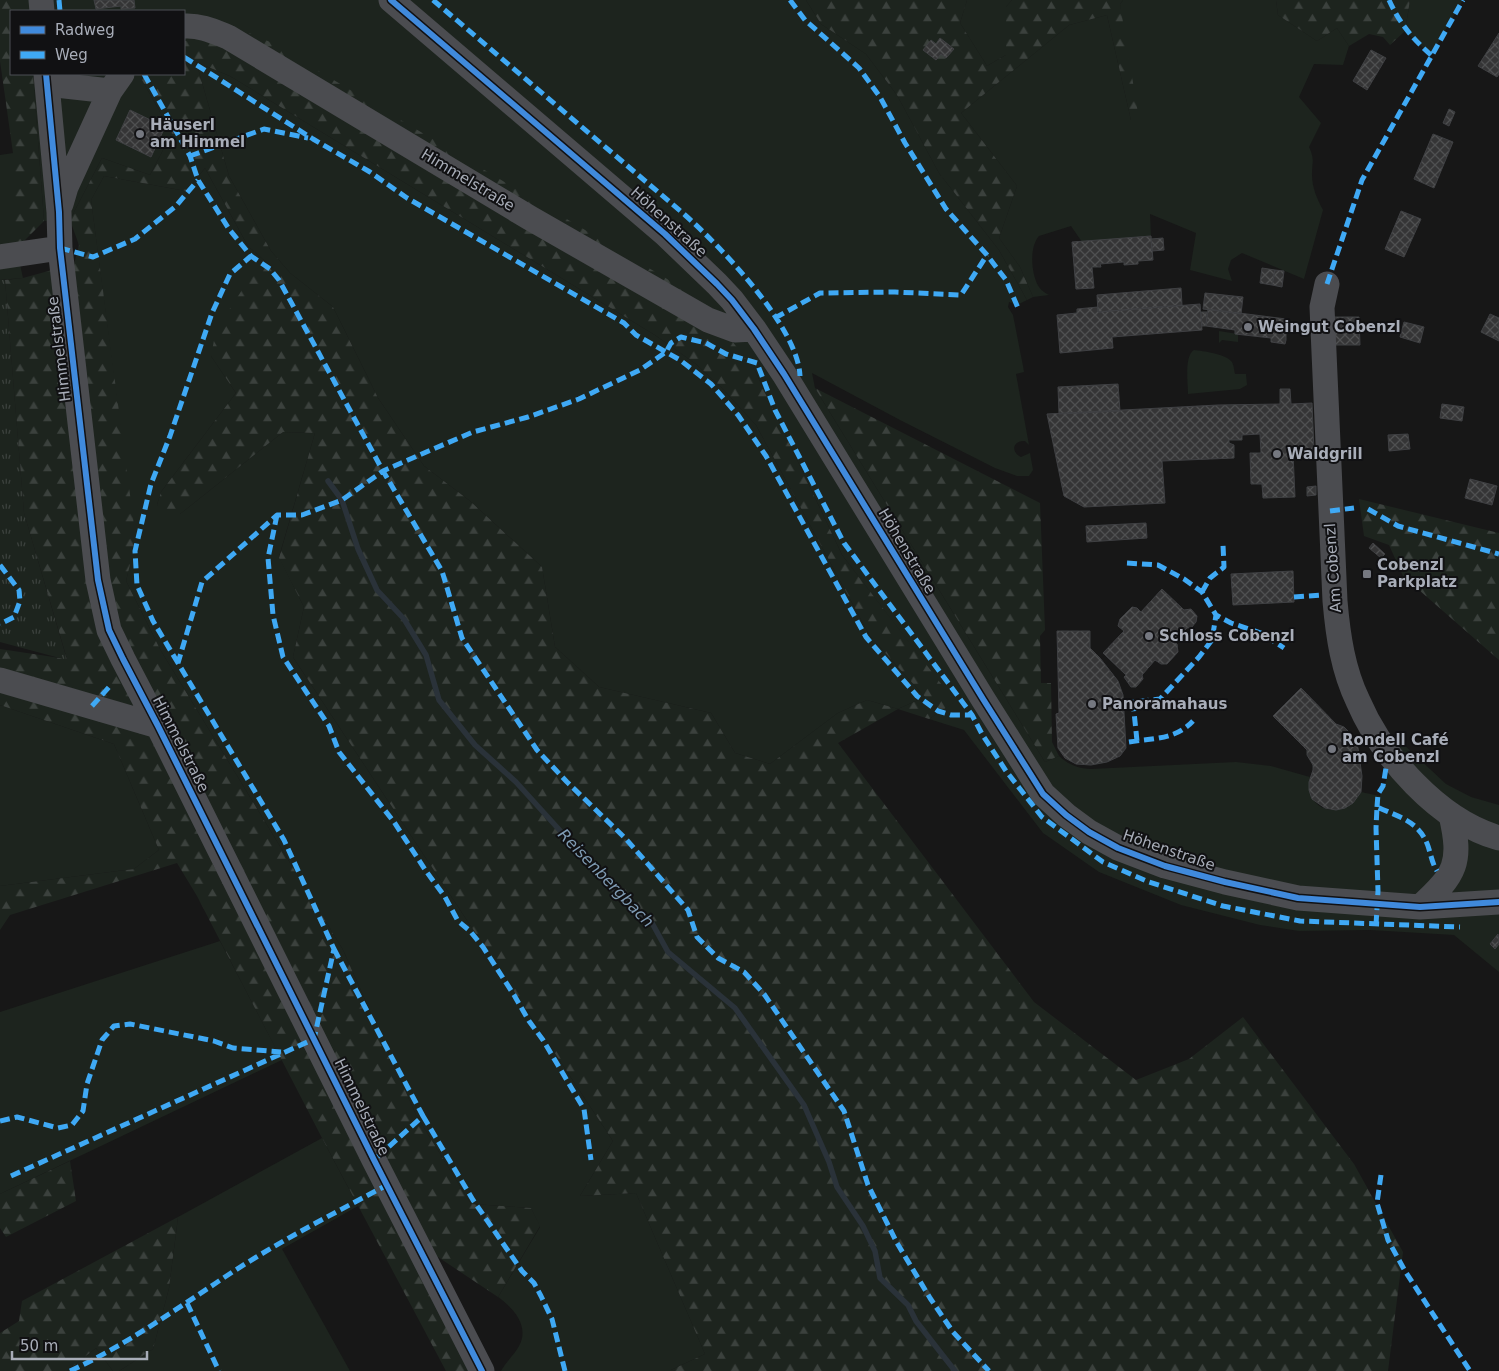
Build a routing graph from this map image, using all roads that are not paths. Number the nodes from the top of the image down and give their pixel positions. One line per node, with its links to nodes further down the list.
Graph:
1 (391, 0): 9 (street, Höhenstraße)
2 (185, 26): 9 (street, Himmelstraße)
3 (47, 79): 4 (street, Himmelstraße); 5 (street, Himmelstraße)
4 (116, 82): 5 (street, Himmelstraße)
5 (59, 212): 6 (street, Himmelstraße)
6 (60, 248): 7 (street); 11 (street, Himmelstraße)
7 (0, 257)
8 (1327, 284): 12 (street, Am Cobenzl)
9 (754, 329): 15 (street, Höhenstraße)
10 (0, 680): 11 (street)
11 (158, 726): 16 (street, Himmelstraße)
12 (1452, 815): 13 (street, Am Cobenzl); 15 (street)
13 (1499, 838)
14 (1499, 902): 15 (street, Höhenstraße)
15 (1420, 907)
16 (482, 1371)

